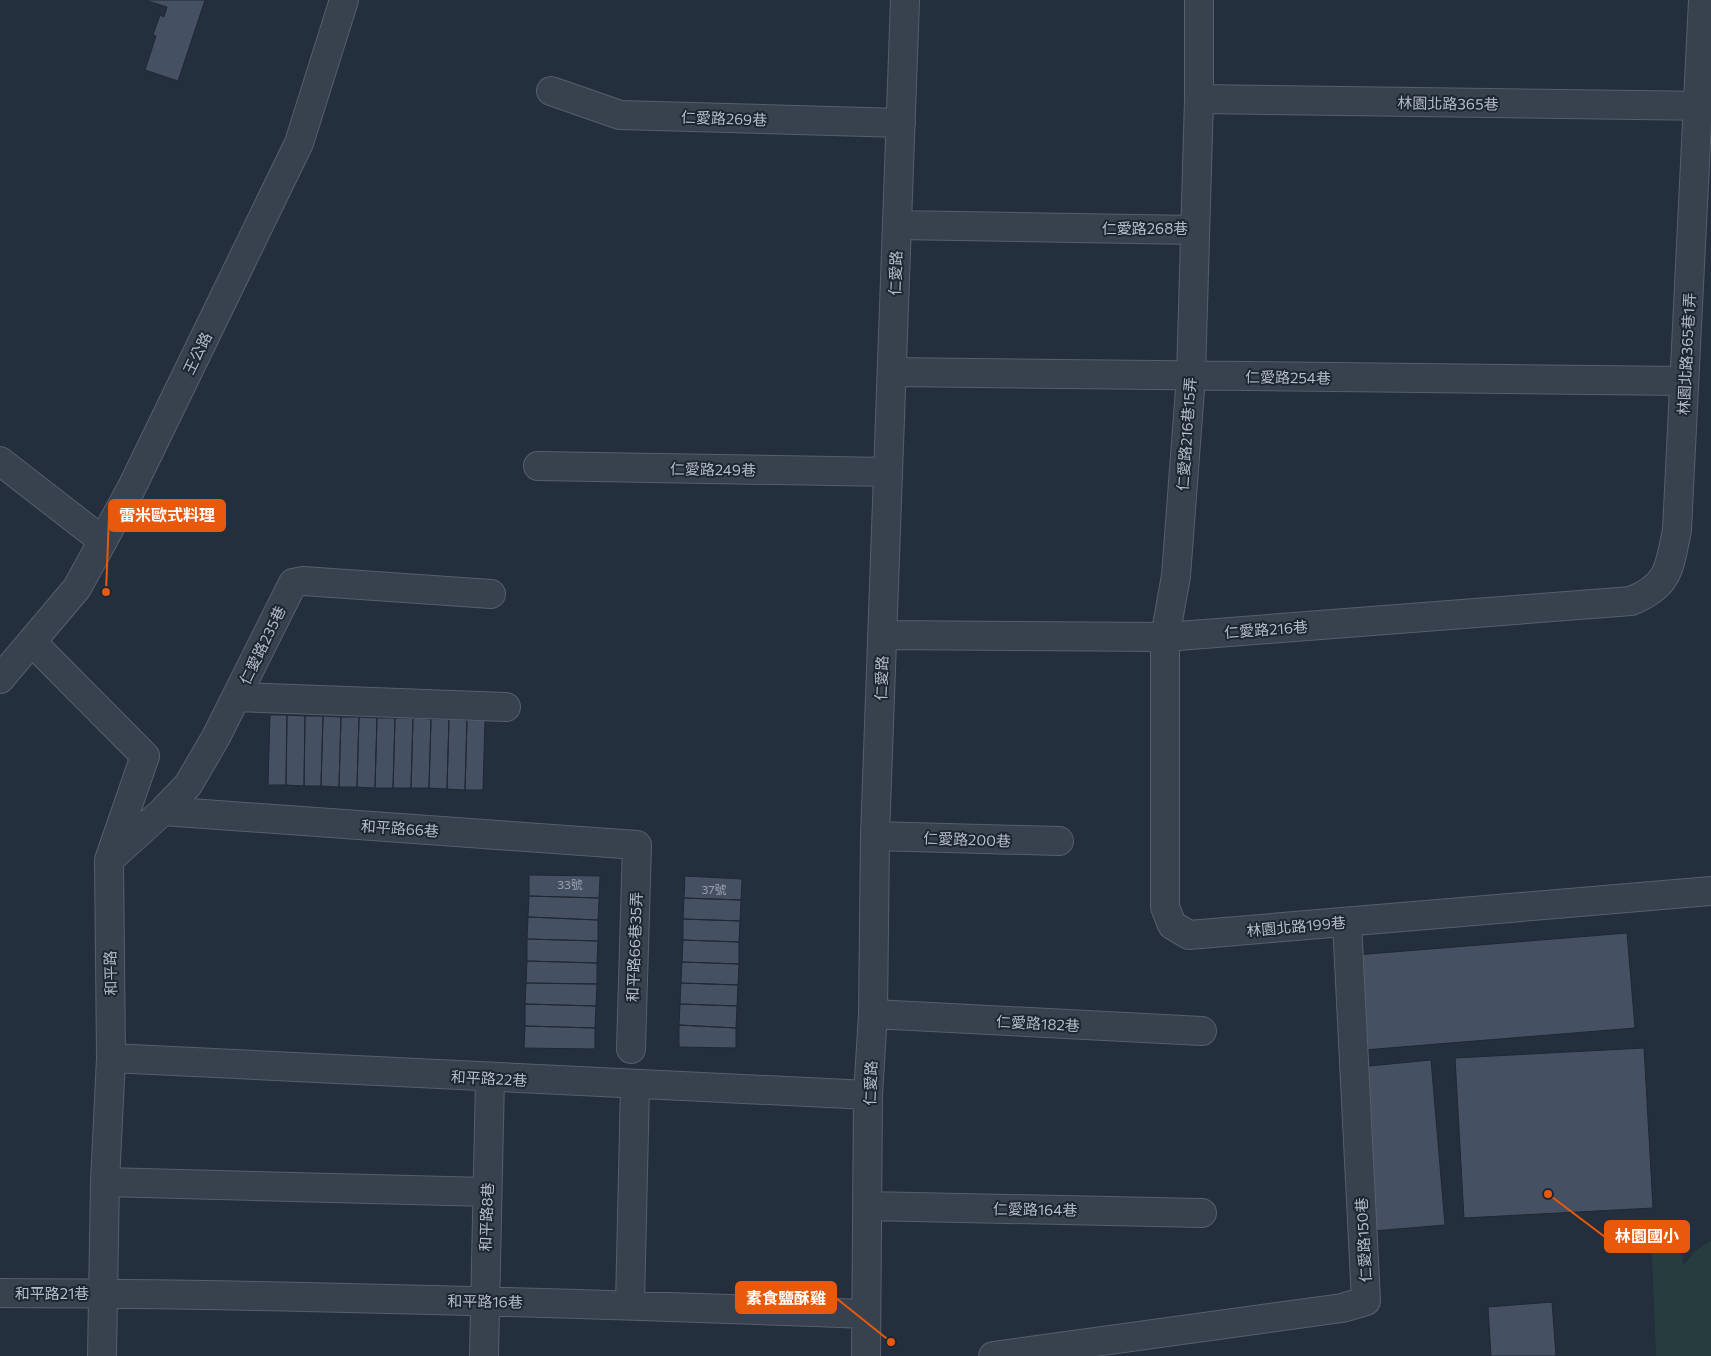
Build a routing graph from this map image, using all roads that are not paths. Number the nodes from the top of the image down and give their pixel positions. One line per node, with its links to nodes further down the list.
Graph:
1 (344, 0): 17 (street, 王公路)
2 (905, 0): 8 (street, 仁愛路)
3 (1199, 0): 6 (street, 仁愛路268巷)
4 (1703, 0): 7 (street)
5 (551, 91): 8 (street, 仁愛路269巷)
6 (1199, 99): 7 (street, 林園北路365巷); 10 (street, 仁愛路268巷)
7 (1704, 106): 13 (street, 林園北路365巷1弄)
8 (901, 123): 9 (street, 仁愛路)
9 (897, 225): 10 (street, 仁愛路268巷); 11 (street, 仁愛路)
10 (1195, 230): 12 (street, 仁愛路216巷15弄)
11 (892, 372): 12 (street, 仁愛路254巷); 16 (street, 仁愛路)
12 (1191, 376): 13 (street, 仁愛路254巷); 21 (street, 仁愛路216巷15弄)
13 (1684, 380): 19 (street, 林園北路365巷1弄)
14 (0, 461): 17 (street)
15 (538, 466): 16 (street, 仁愛路249巷)
16 (888, 472): 20 (street, 仁愛路)
17 (103, 540): 22 (street, 王公路)
18 (491, 594): 24 (street, 仁愛路235巷)
19 (1648, 594): 21 (street, 仁愛路216巷)
20 (882, 635): 21 (street, 仁愛路216巷); 27 (street, 仁愛路)
21 (1164, 637): 32 (street, 林園北路199巷)
22 (32, 642): 23 (street, 王公路); 30 (street, 和平路)
23 (0, 679)
24 (237, 697): 25 (street); 26 (street, 仁愛路235巷)
25 (506, 707)
26 (163, 811): 29 (street, 和平路66巷); 30 (street, 仁愛路235巷)
27 (875, 836): 28 (street, 仁愛路200巷); 33 (street, 仁愛路)
28 (1059, 841)
29 (637, 845): 35 (street, 和平路66巷35弄)
30 (108, 860): 36 (street, 和平路)
31 (1711, 891): 32 (street, 林園北路199巷)
32 (1347, 922): 52 (street, 仁愛路150巷)
33 (873, 1014): 34 (street, 仁愛路182巷); 39 (street, 仁愛路)
34 (1202, 1031)
35 (631, 1049)
36 (110, 1058): 37 (street, 和平路22巷); 40 (street, 和平路)
37 (490, 1078): 38 (street, 和平路22巷); 41 (street, 和平路8巷)
38 (635, 1084): 39 (street, 和平路22巷); 47 (street)
39 (868, 1095): 42 (street, 仁愛路)
40 (106, 1182): 41 (street); 45 (street, 和平路)
41 (487, 1192): 46 (street, 和平路8巷)
42 (868, 1206): 43 (street, 仁愛路164巷); 48 (street, 仁愛路)
43 (1202, 1213)
44 (0, 1293): 45 (street, 和平路21巷)
45 (104, 1294): 46 (street, 和平路16巷); 49 (street, 和平路)
46 (484, 1301): 47 (street, 和平路16巷); 50 (street, 和平路8巷)
47 (630, 1305): 48 (street, 和平路16巷)
48 (866, 1314): 51 (street, 仁愛路)
49 (102, 1356)
50 (484, 1356)
51 (866, 1356)
52 (993, 1356)

